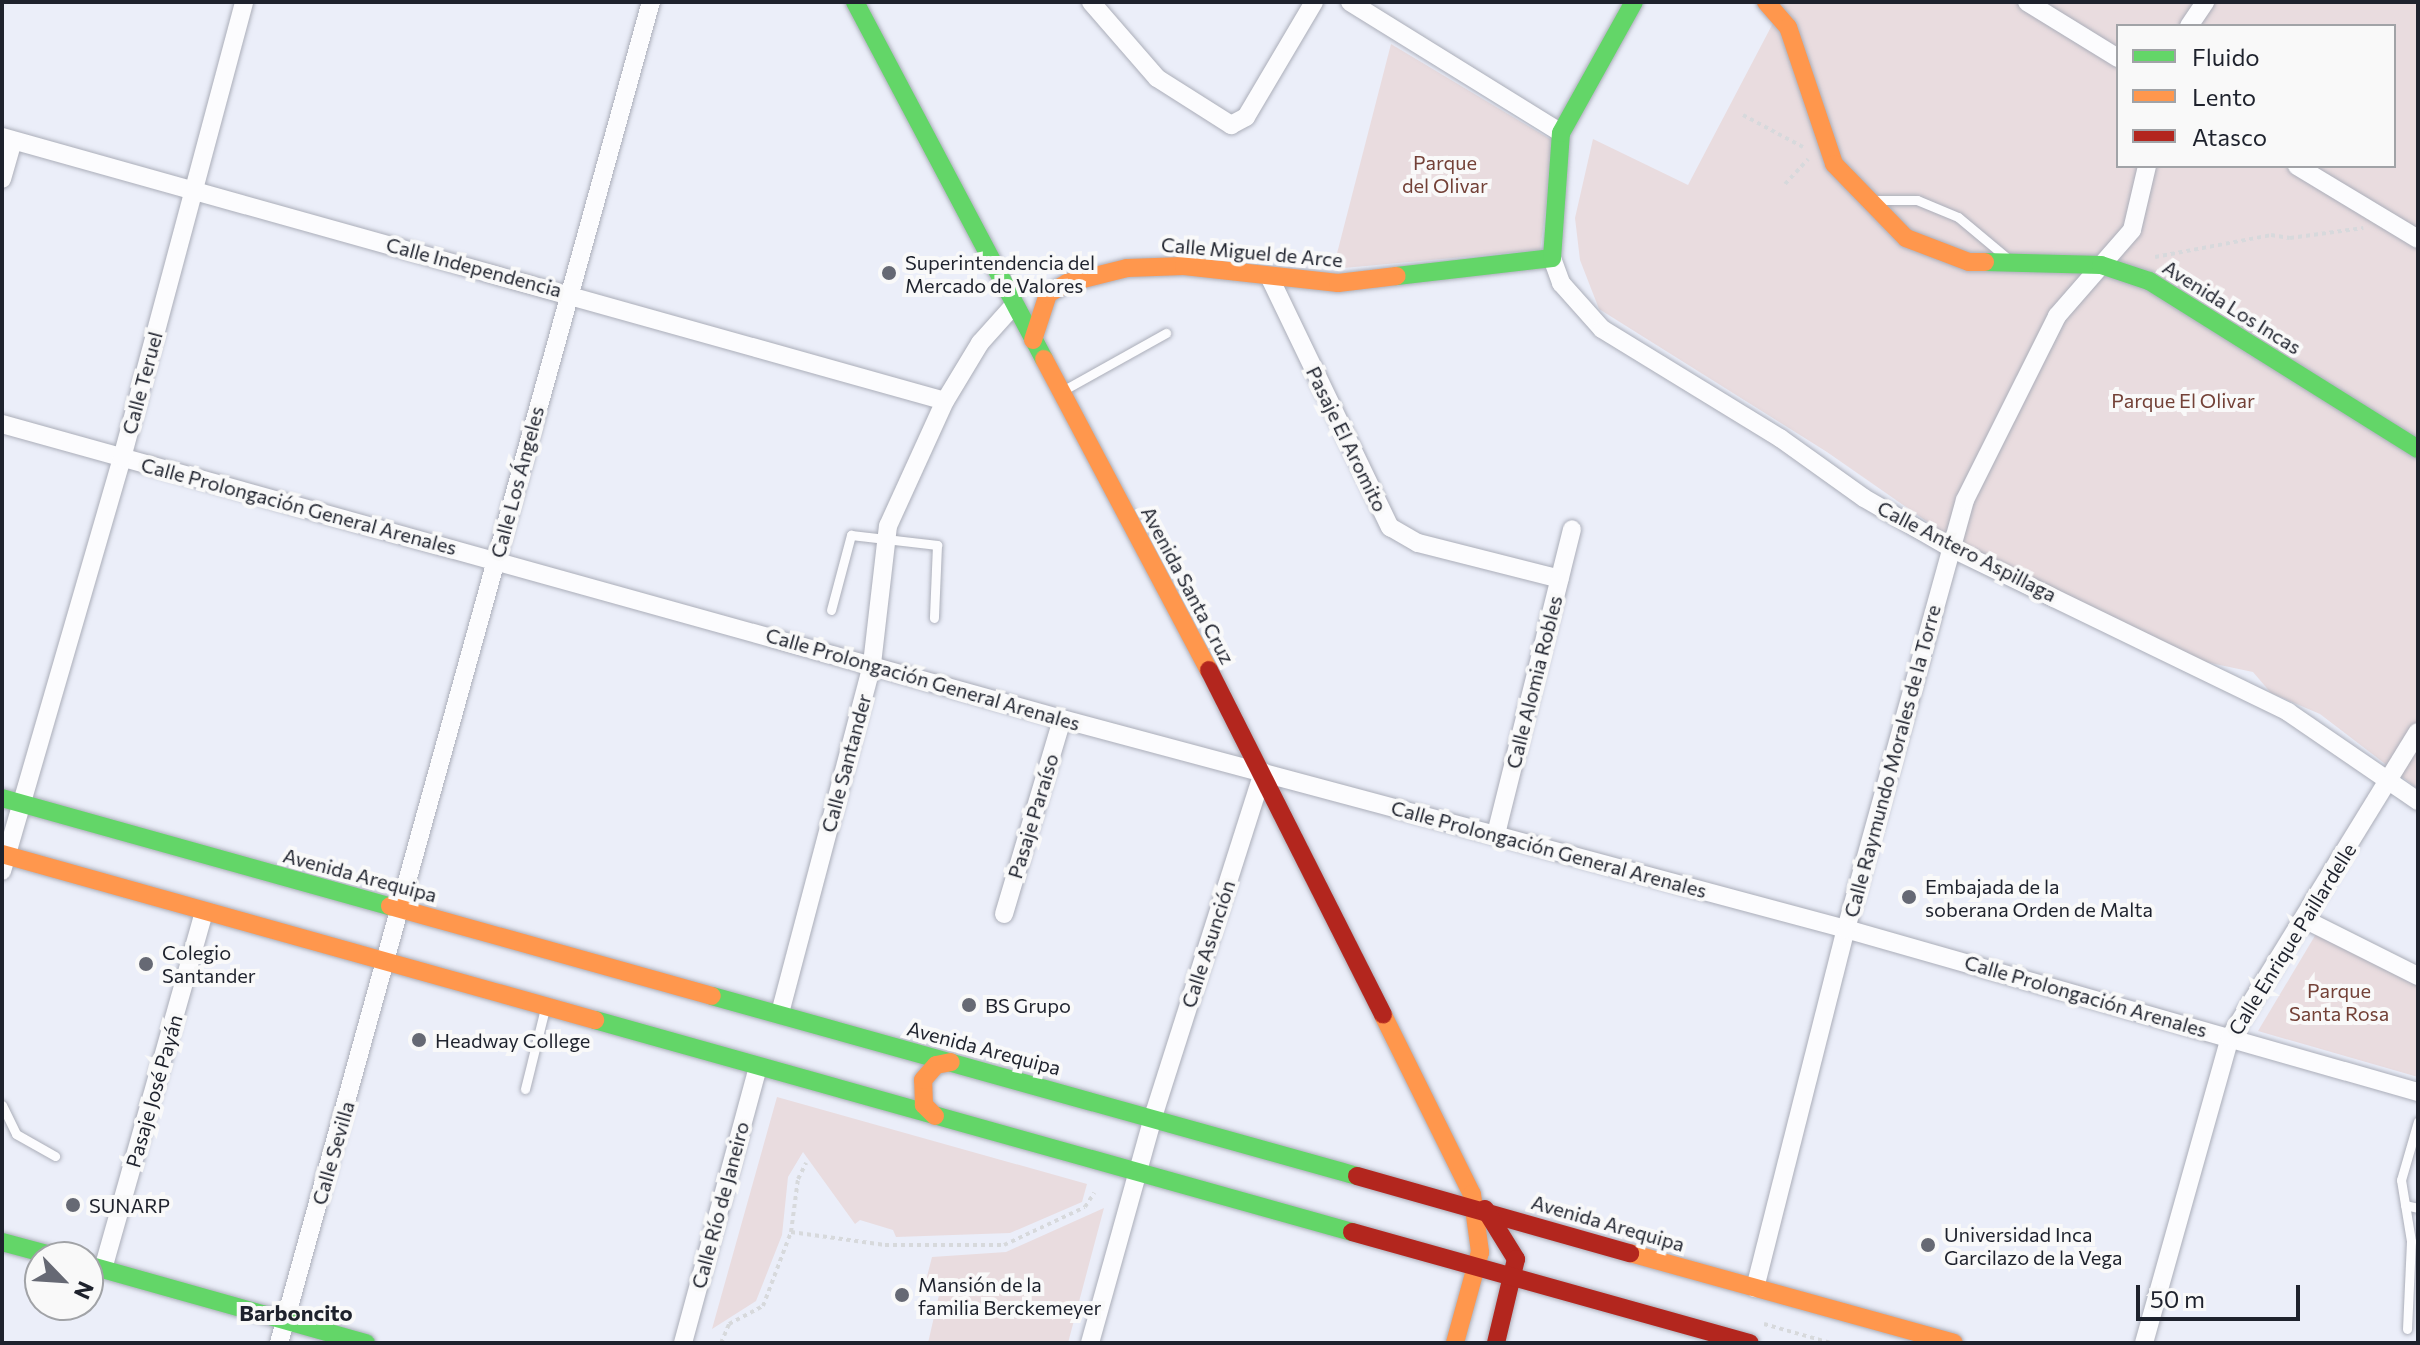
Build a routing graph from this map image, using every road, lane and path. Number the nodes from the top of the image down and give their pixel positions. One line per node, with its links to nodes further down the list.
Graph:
1 (244, 2): 20 (street, Calle Teruel)
2 (651, 2): 29 (street, Calle Los Ángeles)
3 (855, 2): 30 (main road, Avenida Santa Cruz)
4 (1091, 2): 5 (street)
5 (1314, 2)
6 (1350, 2): 14 (street)
7 (1634, 2): 14 (main road)
8 (1766, 2): 21 (main road, Avenida Los Incas)
9 (2027, 2): 12 (street)
10 (2205, 2): 11 (street)
11 (2190, 24)
12 (2116, 57)
13 (1743, 115): 19 (path)
14 (1561, 133): 24 (main road)
15 (7, 139): 18 (street); 20 (street, Calle Independencia)
16 (2147, 168): 26 (street, Calle Raymundo Morales de la Torre)
17 (2300, 168): 22 (street)
18 (2, 179)
19 (1785, 184)
20 (193, 190): 29 (street, Calle Independencia); 37 (street, Calle Teruel)
21 (1865, 201): 27 (main road, Avenida Los Incas); 27 (lane)
22 (2394, 224): 23 (street); 25 (path)
23 (2418, 239)
24 (1552, 258): 28 (main road, Calle Miguel de Arce); 40 (street, Calle Antero Aspillaga)
25 (2148, 258)
26 (2101, 265): 27 (main road, Avenida Los Incas); 36 (main road, Avenida Los Incas); 40 (street, Calle Raymundo Morales de la Torre)
27 (2015, 266)
28 (1269, 276): 32 (main road, Calle Miguel de Arce); 42 (street, Pasaje El Aromito)
29 (566, 293): 34 (street, Calle Independencia); 41 (street, Calle Los Ángeles)
30 (1015, 304): 32 (main road, Avenida Santa Cruz); 34 (street, Calle Santander)
31 (1166, 333): 33 (lane)
32 (1033, 340): 33 (main road, Avenida Santa Cruz)
33 (1061, 392): 48 (main road, Avenida Santa Cruz)
34 (945, 401): 39 (street, Calle Santander)
35 (2, 424): 37 (street, Calle Prolongación General Arenales)
36 (2418, 449)
37 (122, 458): 41 (street, Calle Prolongación General Arenales); 52 (street, Calle Teruel)
38 (1572, 529): 42 (street, Calle Alomia Robles)
39 (886, 538): 43 (lane); 44 (lane); 45 (street, Calle Santander)
40 (1951, 548): 49 (street, Calle Antero Aspillaga); 59 (street, Calle Raymundo Morales de la Torre)
41 (497, 559): 45 (street, Calle Prolongación General Arenales); 55 (street, Calle Los Ángeles)
42 (1560, 579): 53 (street, Calle Alomia Robles)
43 (831, 610)
44 (934, 618)
45 (872, 664): 46 (street, Calle Prolongación General Arenales); 63 (street, Calle Santander)
46 (1062, 719): 48 (street, Calle Prolongación General Arenales); 57 (street, Pasaje Paraíso)
47 (2418, 732): 49 (street, Calle Enrique Paillardelle)
48 (1263, 772): 53 (street, Calle Prolongación General Arenales); 71 (street, Calle Asunción); 77 (main road, Avenida Santa Cruz)
49 (2389, 779): 51 (street, Calle Antero Aspillaga); 58 (street, Calle Enrique Paillardelle)
50 (2, 798): 52 (main road, Avenida Arequipa)
51 (2418, 801)
52 (21, 803): 54 (street, Calle Teruel); 55 (main road, Avenida Arequipa)
53 (1496, 834): 59 (street, Calle Prolongación General Arenales)
54 (3, 860): 56 (main road)
55 (403, 910): 60 (street, Calle Los Ángeles); 63 (main road, Avenida Arequipa)
56 (204, 913): 60 (main road); 81 (street, Pasaje José Payán)
57 (1004, 914)
58 (2306, 920): 61 (street); 64 (street, Calle Enrique Paillardelle)
59 (1846, 929): 64 (street, Calle Prolongación Arenales); 87 (street, Calle Raymundo Morales de la Torre)
60 (388, 964): 62 (main road); 88 (street, Calle Sevilla)
61 (2418, 976)
62 (545, 1008): 66 (main road); 67 (lane)
63 (780, 1013): 65 (main road, Avenida Arequipa)
64 (2230, 1037): 68 (street, Calle Prolongación Arenales); 100 (street, Calle Enrique Paillardelle)
65 (951, 1062): 70 (main road); 71 (main road, Avenida Arequipa)
66 (758, 1067): 70 (main road); 93 (street, Calle Río de Janeiro)
67 (525, 1089)
68 (2418, 1092)
69 (2, 1105): 73 (lane)
70 (935, 1116): 75 (main road)
71 (1153, 1117): 75 (street, Calle Asunción); 77 (main road, Avenida Arequipa)
72 (2418, 1121): 78 (lane)
73 (55, 1156)
74 (806, 1163): 80 (path)
75 (1139, 1173): 84 (main road); 95 (street, Calle Asunción)
76 (1094, 1193): 80 (path)
77 (1479, 1205): 84 (main road); 86 (main road); 87 (main road, Avenida Arequipa)
78 (2405, 1205): 79 (lane); 89 (lane)
79 (2418, 1208)
80 (791, 1232): 94 (path)
81 (103, 1241)
82 (2, 1242): 83 (main road)
83 (24, 1248)
84 (1477, 1266): 86 (main road); 96 (main road)
85 (104, 1270): 88 (main road)
86 (1514, 1277): 97 (main road); 98 (main road)
87 (1755, 1288): 90 (main road, Avenida Arequipa)
88 (285, 1320): 91 (street, Calle Sevilla); 92 (main road)
89 (2407, 1329)
90 (1910, 1337): 99 (main road, Avenida Arequipa)
91 (279, 1343)
92 (366, 1343)
93 (683, 1343)
94 (721, 1343)
95 (1090, 1343)
96 (1455, 1343)
97 (1496, 1343)
98 (1750, 1343)
99 (1954, 1343)
100 (2144, 1343)

